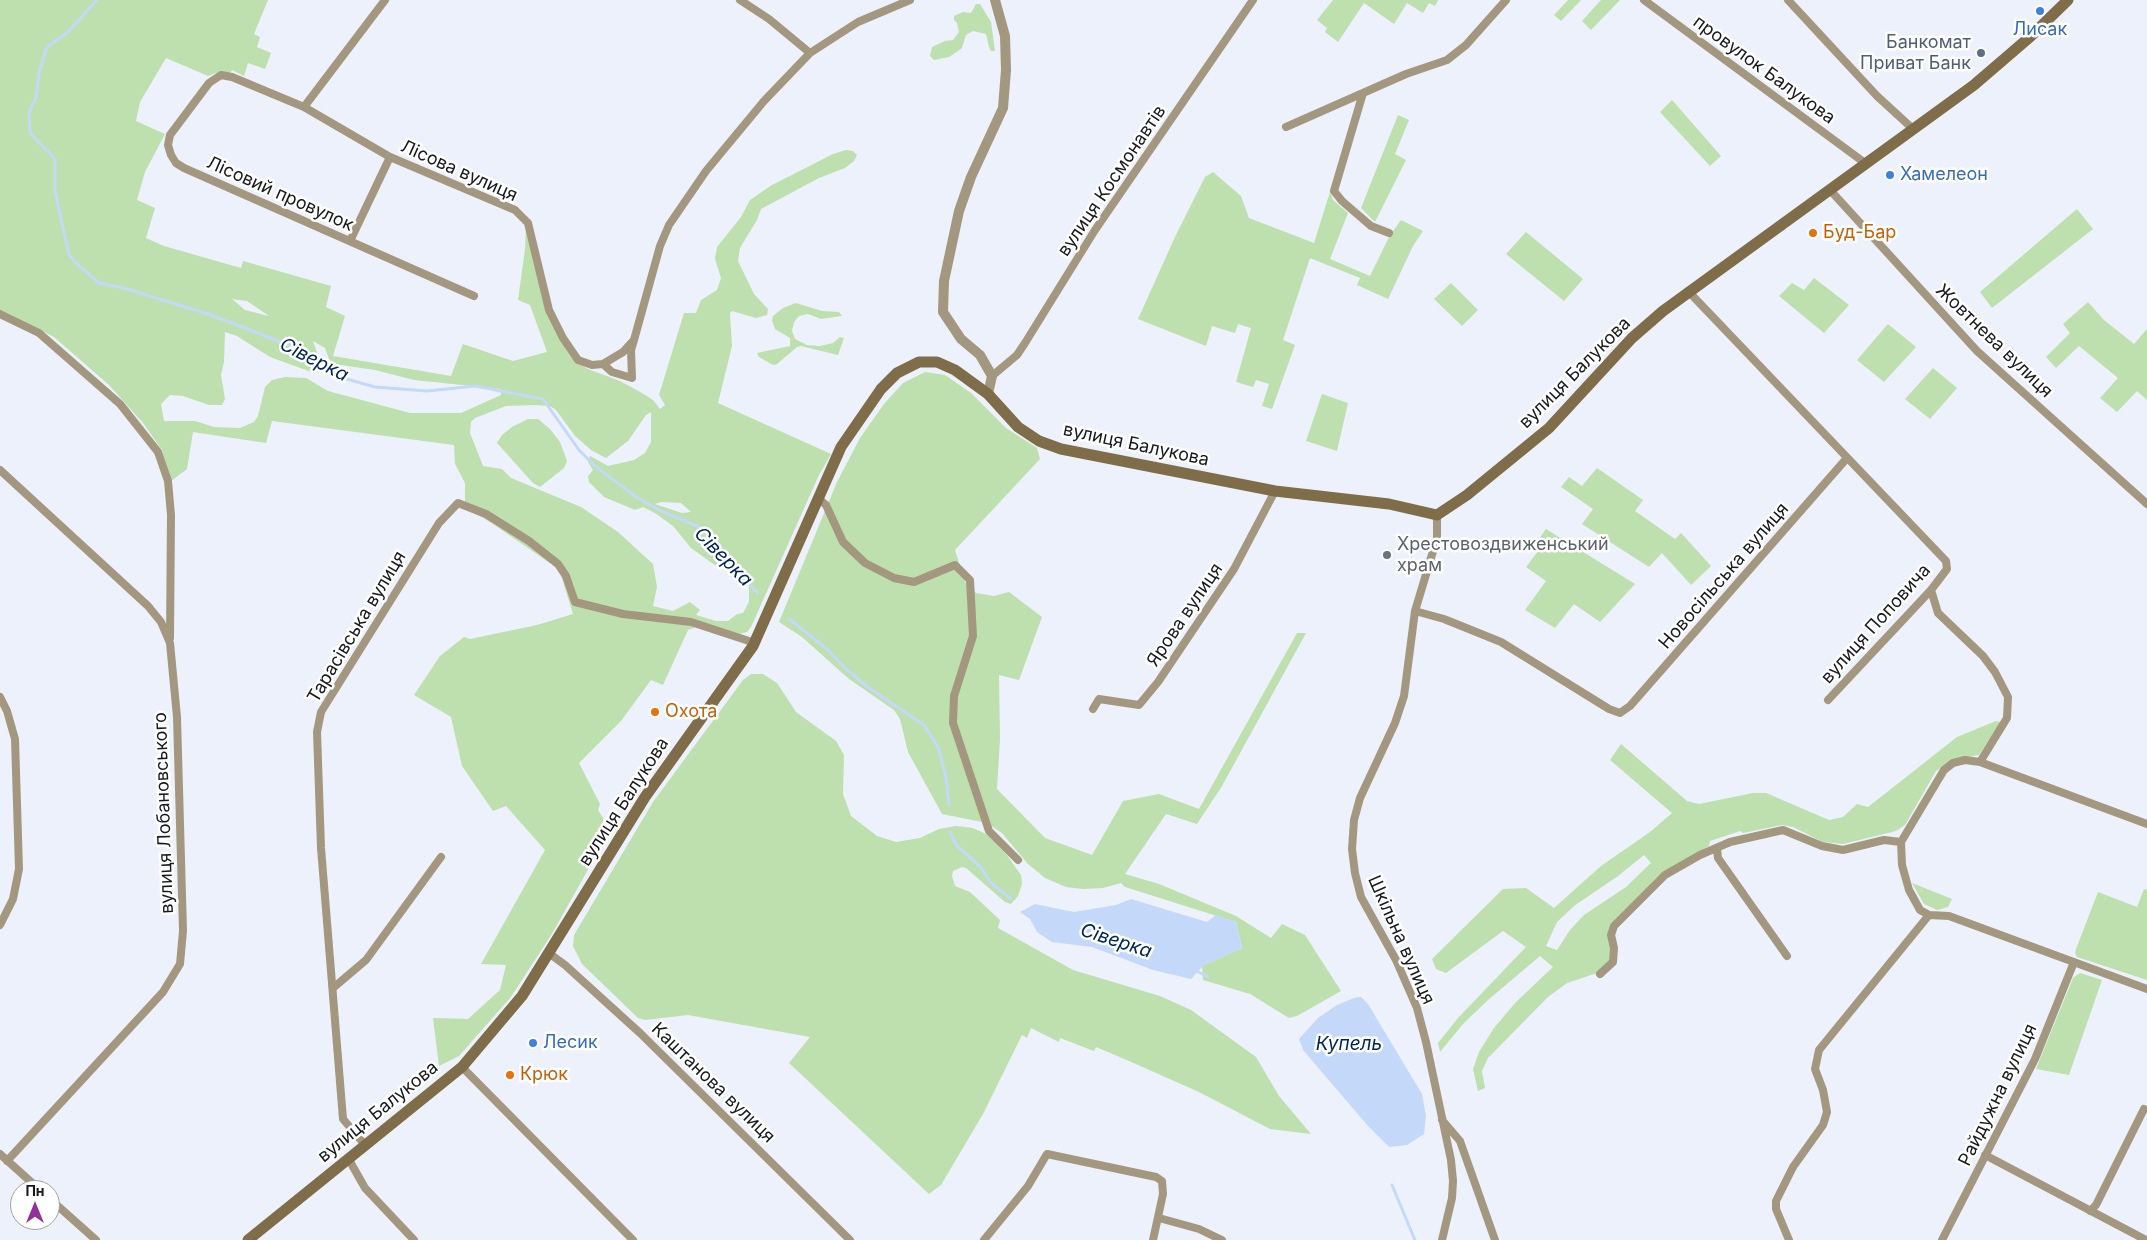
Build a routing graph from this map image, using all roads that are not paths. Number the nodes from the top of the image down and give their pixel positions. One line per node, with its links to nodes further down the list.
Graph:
1 (385, 0): 13 (street)
2 (740, 0): 10 (street)
3 (910, 0): 10 (street)
4 (995, 0): 26 (street)
5 (1253, 0): 26 (street, вулиця Космонавтів)
6 (1506, 0): 12 (street)
7 (1644, 0): 17 (street, провулок Балукова)
8 (1788, 0): 15 (street)
9 (2068, 0): 15 (main road, вулиця Балукова)
10 (810, 53): 24 (street)
11 (222, 75): 13 (street, Лісова вулиця); 20 (street, Лісовий провулок)
12 (1363, 93): 14 (street); 19 (street)
13 (304, 107): 16 (street, Лісова вулиця)
14 (1286, 127)
15 (1913, 129): 17 (main road, вулиця Балукова)
16 (390, 157): 20 (street); 25 (street, Лісова вулиця)
17 (1865, 163): 18 (main road, вулиця Балукова)
18 (1830, 190): 21 (main road, вулиця Балукова); 32 (street, Жовтнева вулиця)
19 (1388, 233)
20 (350, 241): 22 (street, Лісовий провулок)
21 (1688, 290): 28 (street); 33 (main road, вулиця Балукова)
22 (474, 296)
23 (0, 314): 36 (street)
24 (634, 340): 25 (street); 25 (street)
25 (603, 364)
26 (992, 376): 27 (street)
27 (988, 394): 30 (main road, вулиця Балукова); 31 (main road, вулиця Балукова)
28 (1847, 458): 34 (street, вулиця Поповича); 35 (street, Новосільська вулиця)
29 (0, 470): 36 (street, вулиця Лобановського)
30 (1275, 491): 33 (main road, вулиця Балукова); 40 (street, Ярова вулиця)
31 (818, 498): 37 (main road, вулиця Балукова); 46 (street)
32 (2147, 504)
33 (1437, 515): 35 (street, Шкільна вулиця)
34 (1931, 590): 39 (street, вулиця Поповича); 41 (street)
35 (1415, 611): 57 (street, Шкільна вулиця)
36 (170, 643): 62 (street, вулиця Лобановського)
37 (753, 646): 49 (main road, вулиця Балукова); 53 (street, Тарасівська вулиця)
38 (0, 697): 48 (street)
39 (1828, 700)
40 (1093, 709)
41 (1980, 762): 42 (street); 43 (street)
42 (2147, 824)
43 (1901, 842): 44 (street); 47 (street)
44 (1717, 848): 50 (street); 52 (street)
45 (441, 857): 53 (street)
46 (1018, 860)
47 (1929, 915): 51 (street); 77 (street)
48 (0, 925)
49 (550, 954): 55 (main road, вулиця Балукова); 71 (street, Каштанова вулиця)
50 (1787, 956)
51 (2074, 962): 54 (street); 60 (street, Райдужна вулиця)
52 (1600, 974)
53 (333, 988): 58 (street, Тарасівська вулиця)
54 (2147, 989)
55 (462, 1067): 58 (main road, вулиця Балукова); 70 (street)
56 (2144, 1109): 65 (street)
57 (1440, 1118): 75 (street, Шкільна вулиця); 76 (street, Шкільна вулиця)
58 (365, 1146): 61 (main road, вулиця Балукова)
59 (0, 1154): 62 (street)
60 (1985, 1155): 65 (street); 78 (street, Райдужна вулиця)
61 (348, 1158): 68 (main road, вулиця Балукова); 69 (street)
62 (8, 1160): 63 (street)
63 (29, 1180)
64 (60, 1208): 67 (street)
65 (2090, 1211): 79 (street)
66 (1159, 1218): 72 (street); 73 (street); 74 (street)
67 (96, 1240)
68 (248, 1240)
69 (414, 1240)
70 (633, 1240)
71 (850, 1240)
72 (984, 1240)
73 (1153, 1240)
74 (1222, 1240)
75 (1442, 1240)
76 (1495, 1240)
77 (1789, 1240)
78 (1942, 1240)
79 (2146, 1240)

